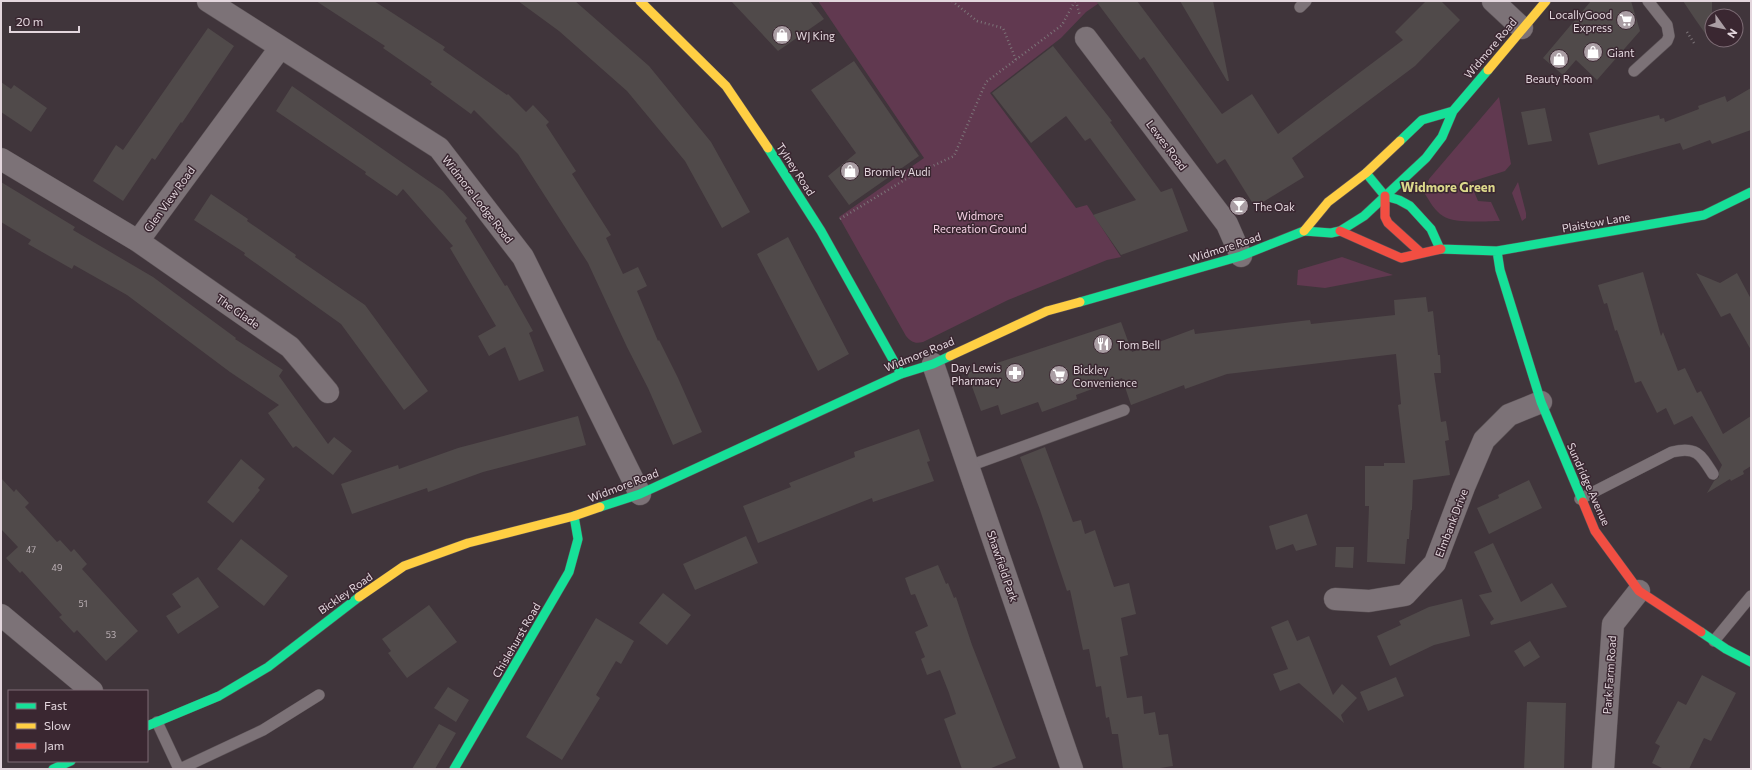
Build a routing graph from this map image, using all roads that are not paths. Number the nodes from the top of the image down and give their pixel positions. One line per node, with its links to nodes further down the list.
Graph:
1 (208, 1): 8 (street, Widmore Lodge Road)
2 (640, 1): 23 (main road, Tylney Road)
3 (1493, 1): 6 (street)
4 (1546, 1): 6 (main road, Widmore Road)
5 (1648, 1): 9 (lane)
6 (1522, 28): 10 (main road, Widmore Road)
7 (1086, 38): 21 (street, Lewes Road)
8 (280, 48): 17 (street, Glen View Road); 29 (street, Widmore Lodge Road)
9 (1634, 71)
10 (1453, 111): 12 (main road, Widmore Road); 14 (main road, Widmore Road)
11 (1, 159): 17 (street, Glen View Road)
12 (1366, 173): 14 (main road); 15 (main road, Widmore Road)
13 (1751, 192): 19 (main road, Plaistow Lane)
14 (1385, 196): 16 (main road, Widmore Road); 18 (main road); 20 (main road)
15 (1304, 231): 16 (main road, Widmore Road); 21 (main road, Widmore Road)
16 (1340, 231): 20 (main road, Plaistow Lane)
17 (138, 241): 24 (street, The Glade)
18 (1440, 249): 19 (main road, Plaistow Lane); 20 (main road, Plaistow Lane)
19 (1497, 251): 25 (main road, Sundridge Avenue)
20 (1420, 252)
21 (1241, 256): 22 (main road, Widmore Road)
22 (932, 364): 23 (main road, Widmore Road); 27 (street, Shawfield Park)
23 (900, 374): 29 (main road, Widmore Road)
24 (328, 392)
25 (1540, 402): 30 (main road, Sundridge Avenue); 34 (street, Elmbank Drive)
26 (1124, 410): 27 (lane)
27 (969, 466): 45 (street, Shawfield Park)
28 (1713, 474): 30 (lane)
29 (640, 494): 31 (main road, Widmore Road)
30 (1580, 499): 32 (main road, Sundridge Avenue)
31 (574, 516): 40 (main road, Bickley Road); 44 (main road, Chislehurst Road)
32 (1640, 591): 36 (main road, Sundridge Avenue); 46 (street, Park Farm Road)
33 (1751, 596): 36 (lane)
34 (1335, 599)
35 (1, 615): 38 (street)
36 (1714, 641): 37 (main road, Sundridge Avenue)
37 (1751, 662)
38 (91, 690)
39 (319, 695): 43 (lane)
40 (152, 724): 43 (lane)
41 (69, 762): 42 (main road)
42 (53, 769)
43 (179, 769)
44 (454, 769)
45 (1072, 769)
46 (1603, 769)

